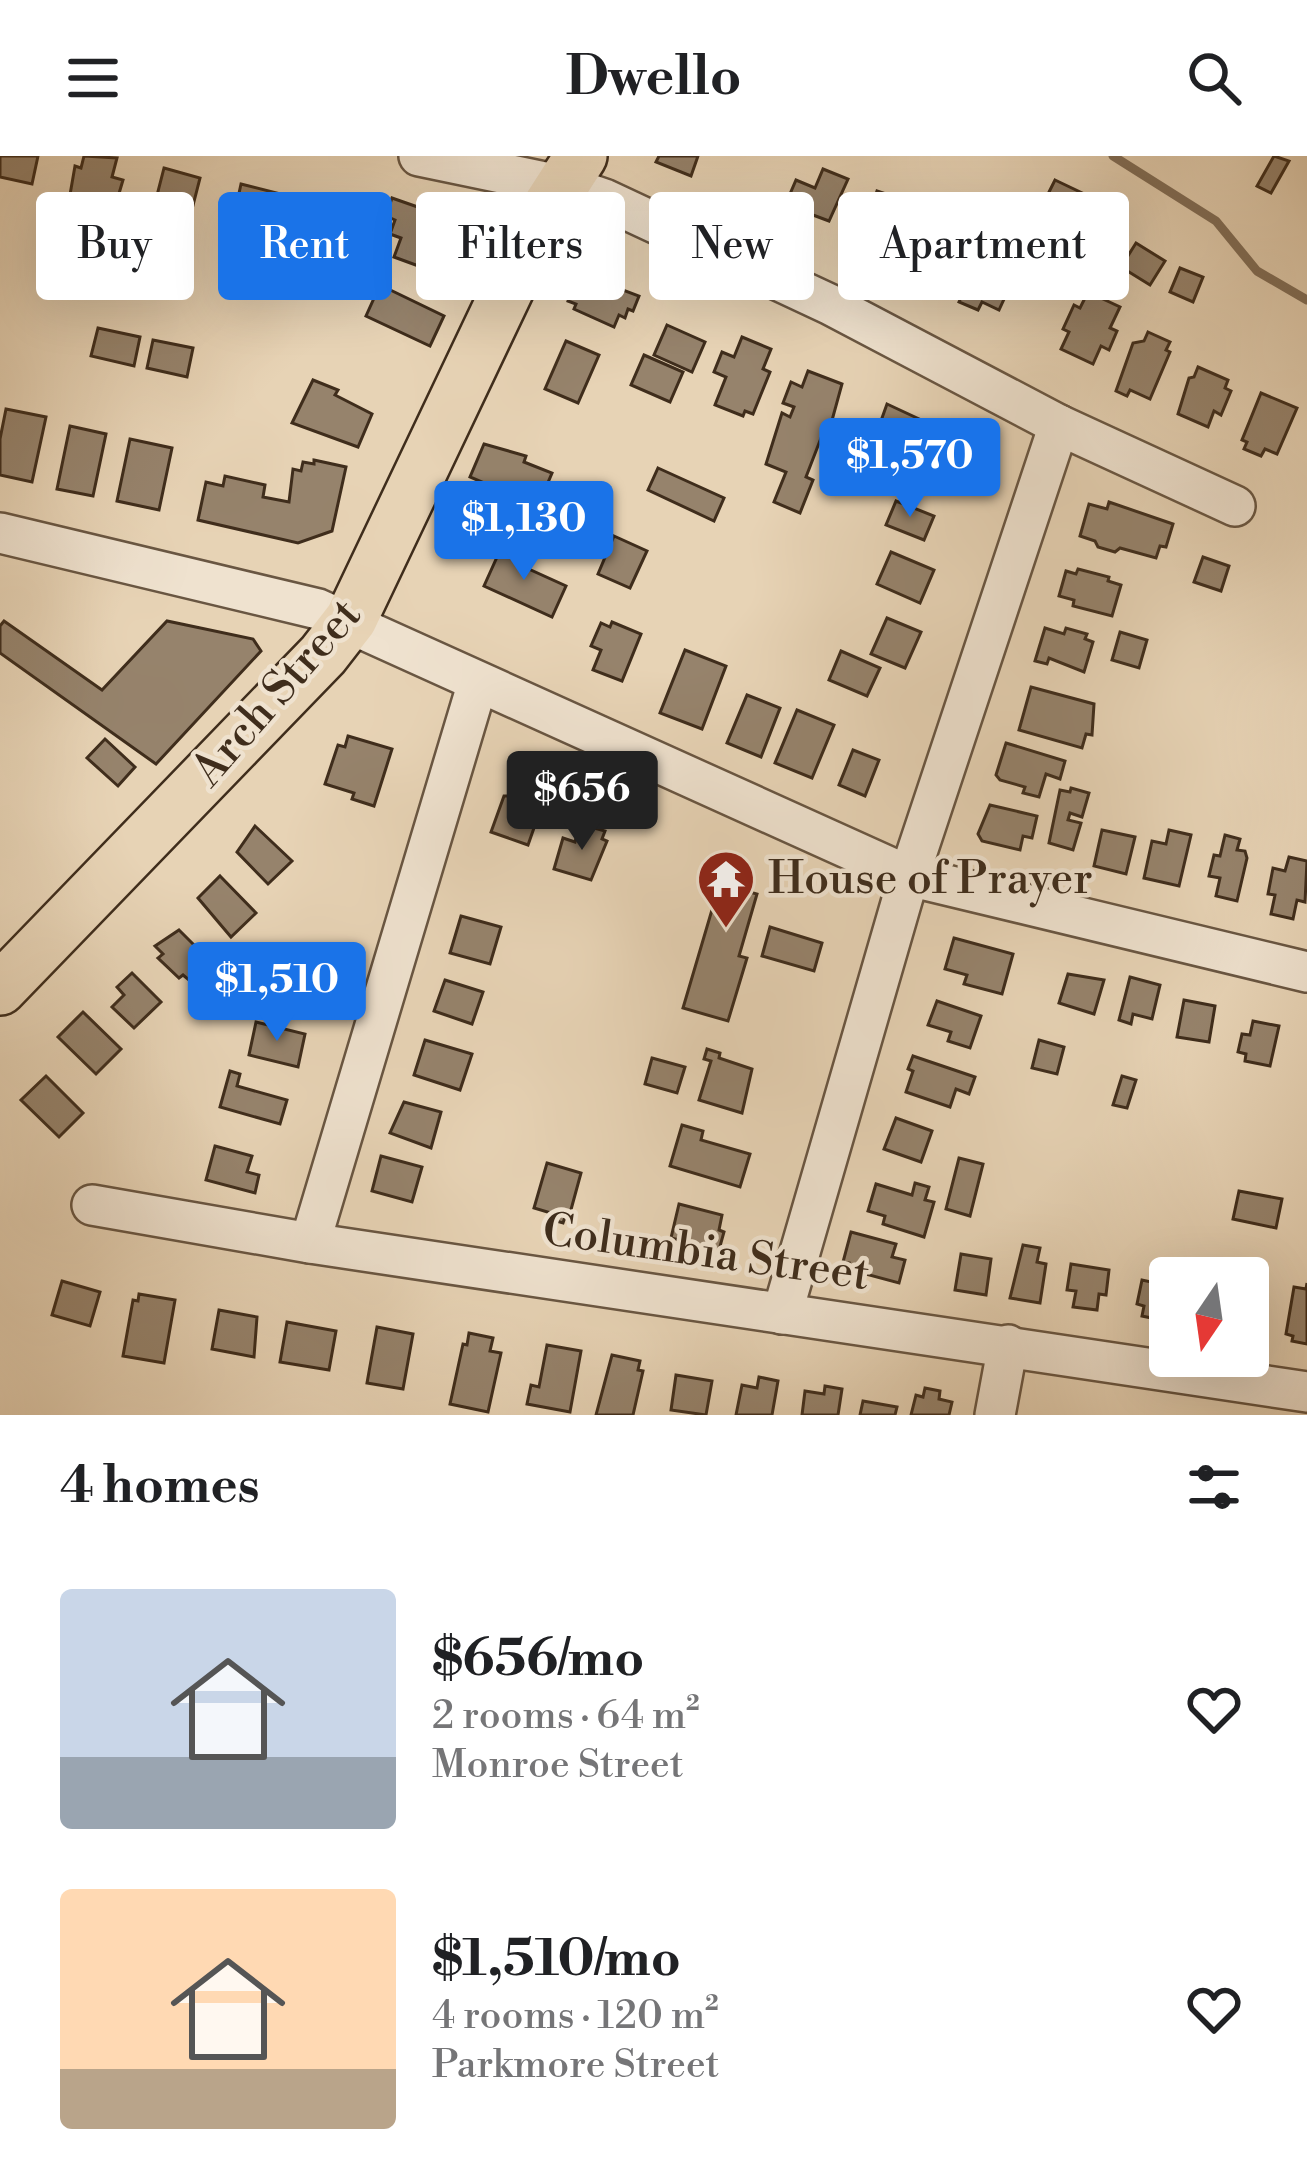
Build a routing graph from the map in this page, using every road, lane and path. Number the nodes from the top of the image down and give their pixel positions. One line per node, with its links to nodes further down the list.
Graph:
1 (419, 156): 2 (street)
2 (570, 171): 3 (street); 6 (main road, Arch Street)
3 (1059, 425): 4 (street); 8 (street)
4 (1235, 506)
5 (0, 533): 6 (street)
6 (349, 622): 7 (street); 10 (main road, Arch Street)
7 (478, 682): 8 (street); 12 (street)
8 (909, 876): 9 (street); 13 (street)
9 (1307, 972)
10 (0, 989)
11 (92, 1205): 12 (street, Columbia Street)
12 (310, 1243): 13 (street, Columbia Street)
13 (782, 1314): 14 (street, Columbia Street)
14 (1007, 1345): 15 (street, Columbia Street); 16 (street)
15 (1307, 1393)
16 (995, 1415)

